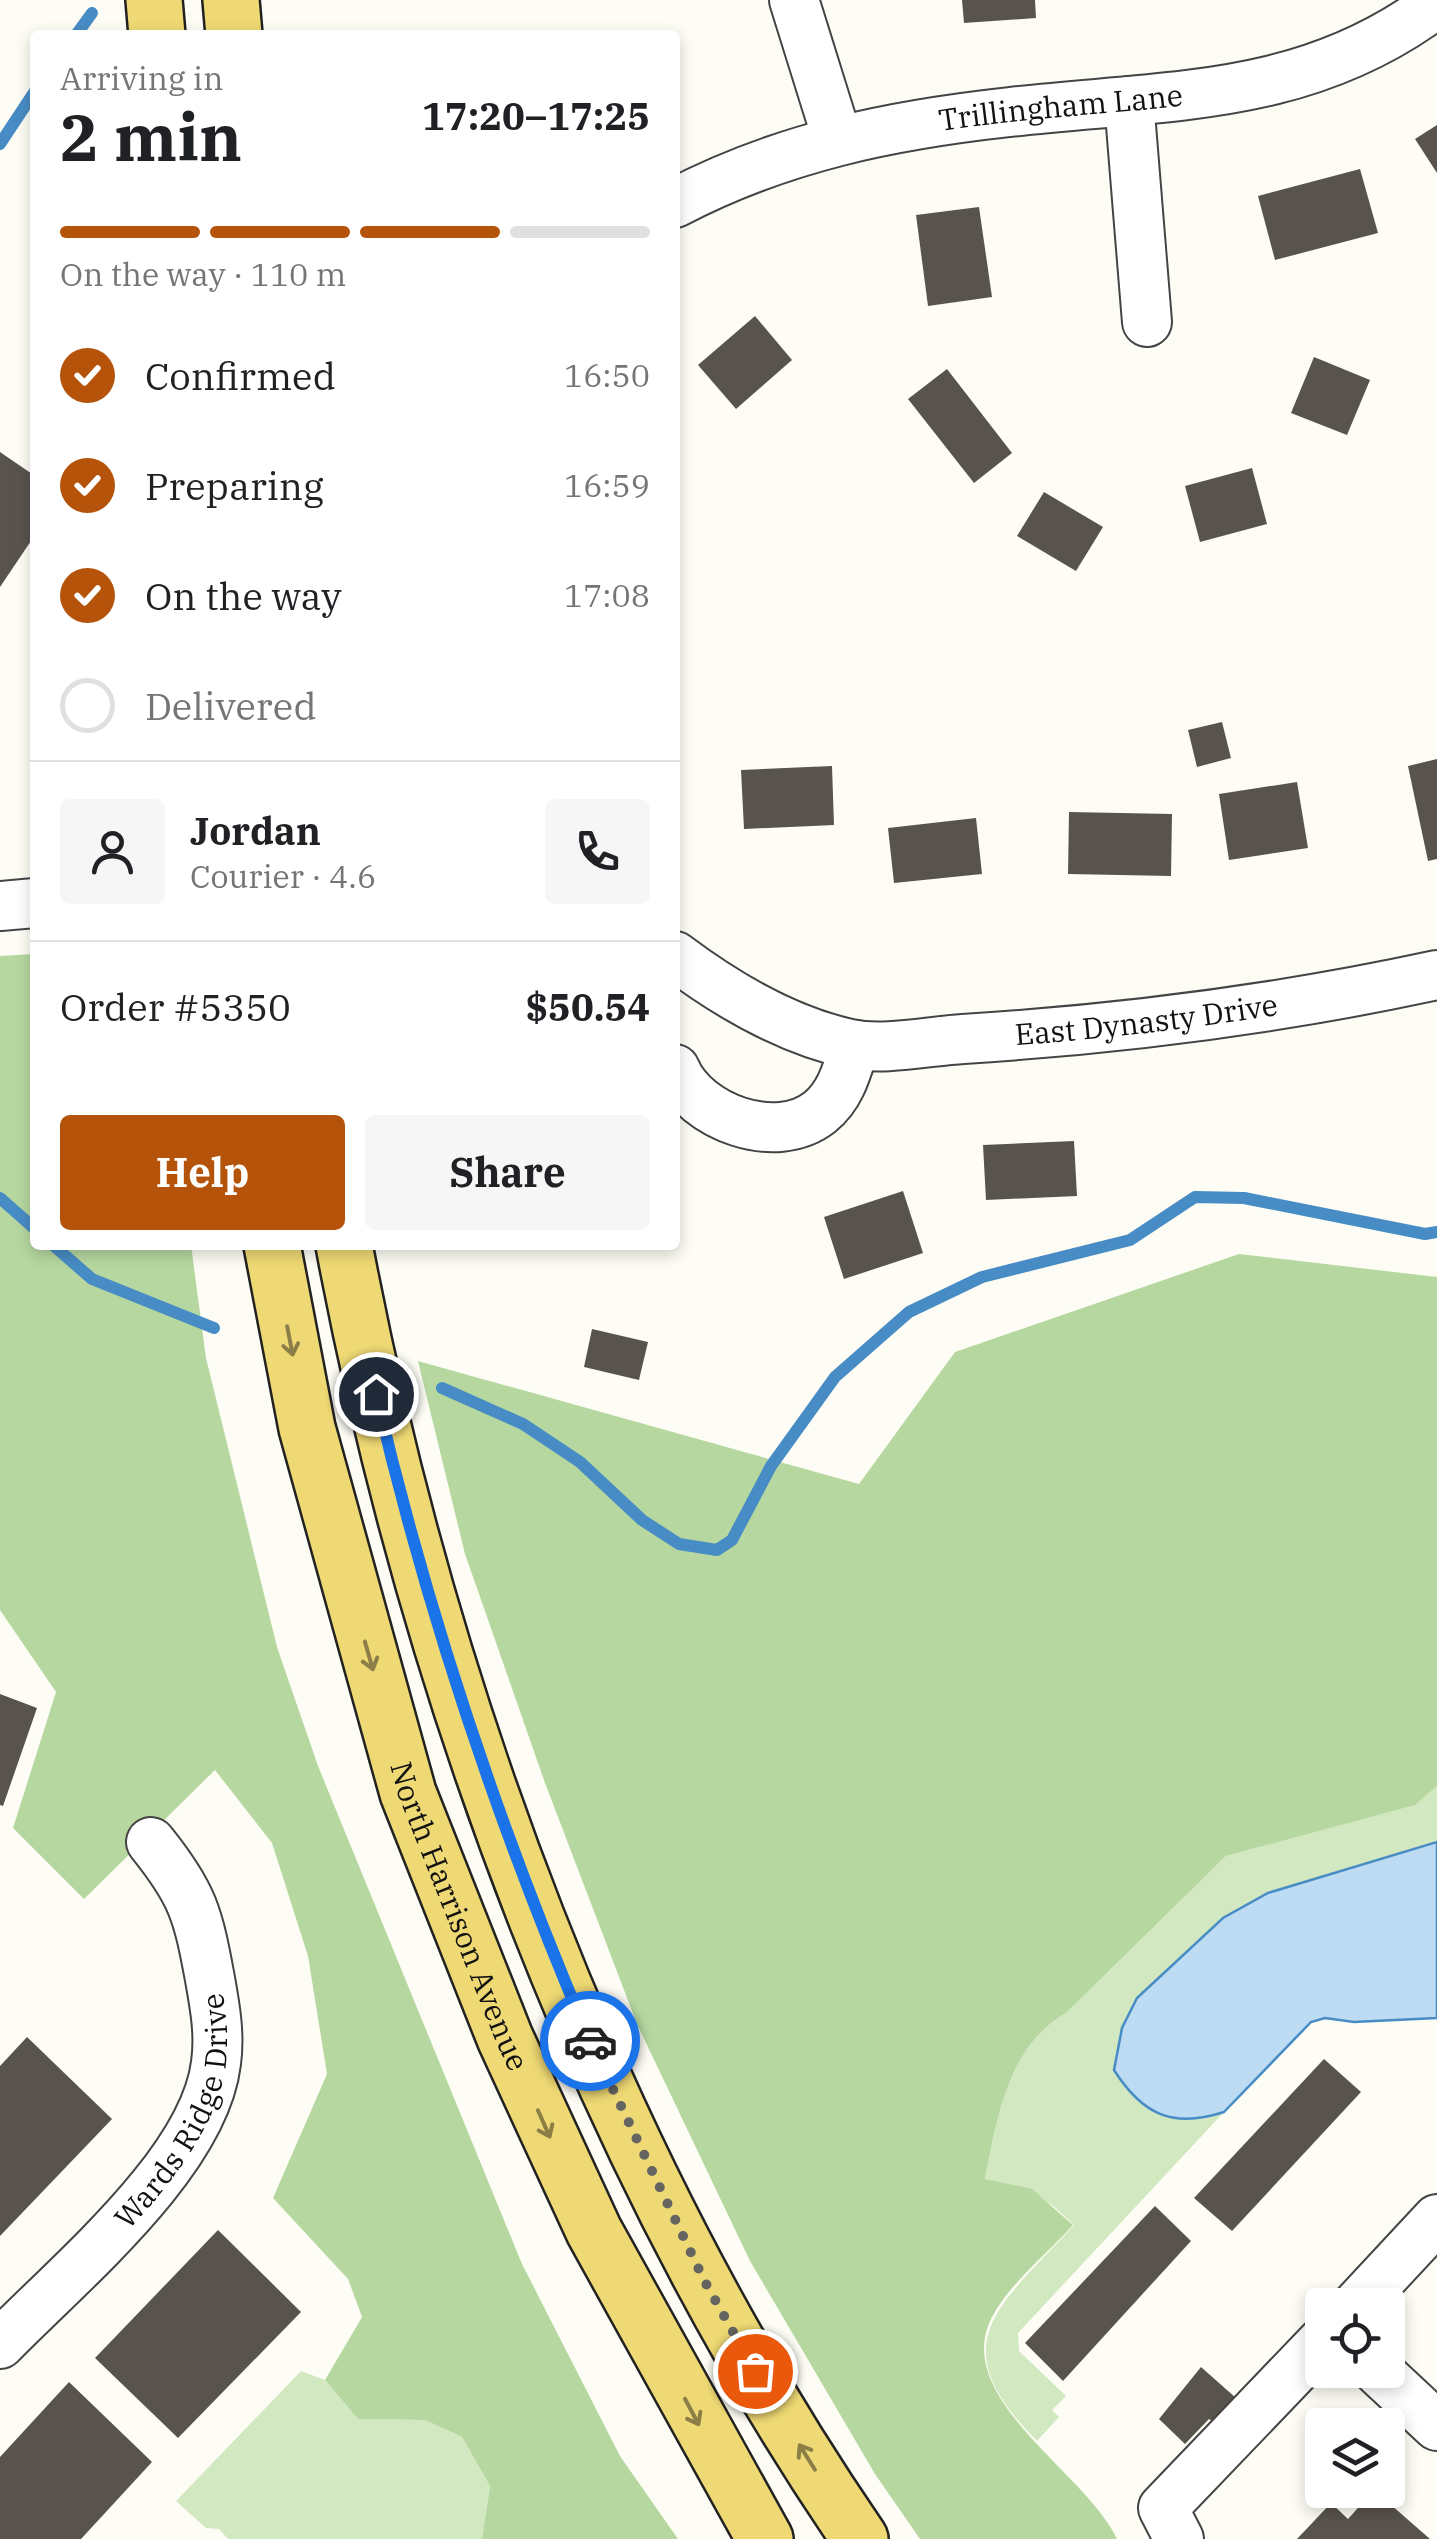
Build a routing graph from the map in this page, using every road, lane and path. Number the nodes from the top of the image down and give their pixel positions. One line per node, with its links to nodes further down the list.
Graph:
1 (154, 0): 5 (main road)
2 (232, 0): 6 (main road)
3 (794, 0): 8 (street)
4 (1437, 3): 7 (street, Trillingham Lane)
5 (157, 30)
6 (234, 30)
7 (1129, 101): 8 (street, Trillingham Lane); 10 (street)
8 (837, 138): 9 (street, Trillingham Lane)
9 (680, 200)
10 (1147, 322)
11 (30, 903): 12 (street)
12 (0, 906)
13 (680, 970): 15 (street, East Dynasty Drive)
14 (1437, 976): 15 (street, East Dynasty Drive)
15 (855, 1045): 16 (street)
16 (680, 1081)
17 (273, 1250): 27 (main road, North Harrison Avenue, one-way to 27)
18 (345, 1250): 28 (main road, one-way to 18)
19 (151, 1842): 22 (street, Wards Ridge Drive)
20 (1437, 2219): 21 (street)
21 (1373, 2288)
22 (0, 2344)
23 (1305, 2362): 26 (street)
24 (1396, 2388): 25 (street)
25 (1437, 2426)
26 (1171, 2524)
27 (765, 2539)
28 (860, 2539)

